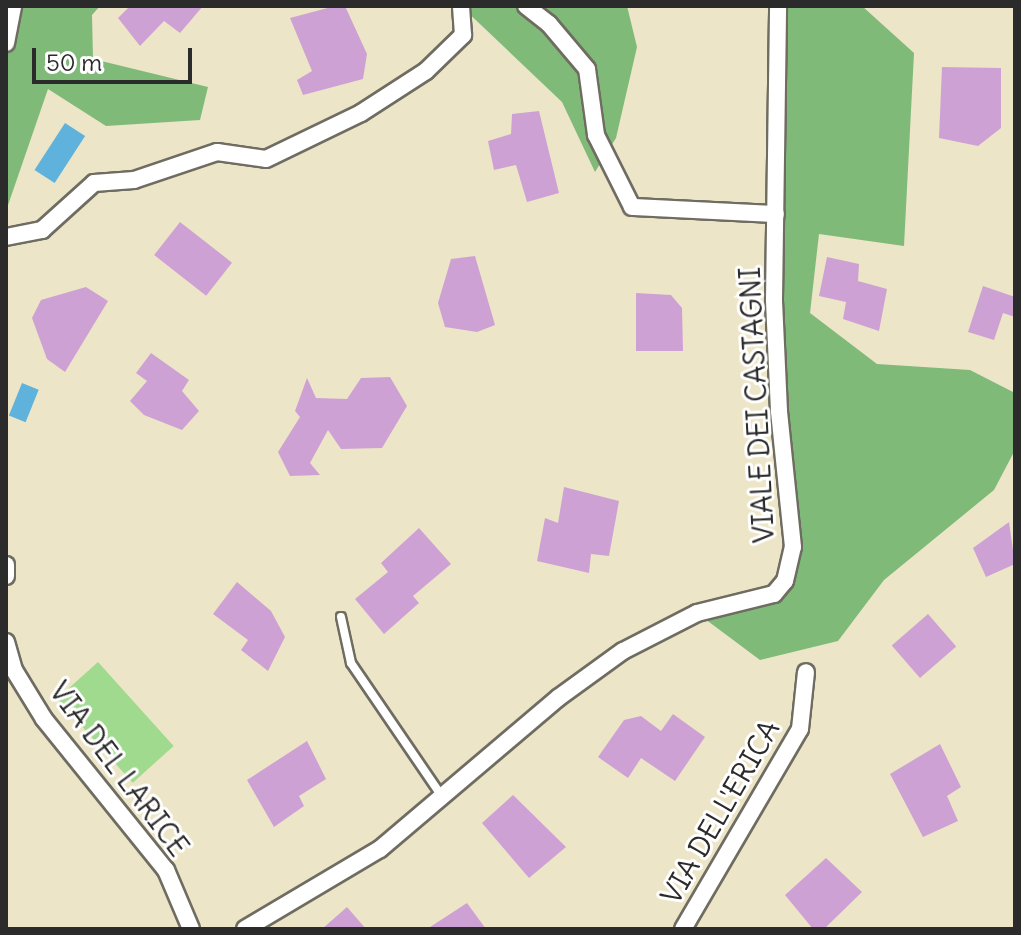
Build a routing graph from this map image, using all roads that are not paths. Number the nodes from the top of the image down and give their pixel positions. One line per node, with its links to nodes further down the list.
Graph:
1 (13, 6): 5 (street)
2 (461, 6): 7 (street)
3 (526, 6): 6 (street)
4 (778, 6): 6 (street, VIALE DEI CASTAGNI)
5 (6, 43)
6 (776, 214): 13 (street, VIALE DEI CASTAGNI)
7 (6, 237)
8 (6, 565): 9 (street)
9 (6, 576)
10 (341, 617): 13 (lane)
11 (6, 642): 14 (street, VIA DEL LARICE)
12 (806, 672): 16 (street, VIA DELL'ERICA)
13 (444, 799): 15 (street, VIALE DEI CASTAGNI)
14 (191, 929)
15 (245, 929)
16 (683, 929)

